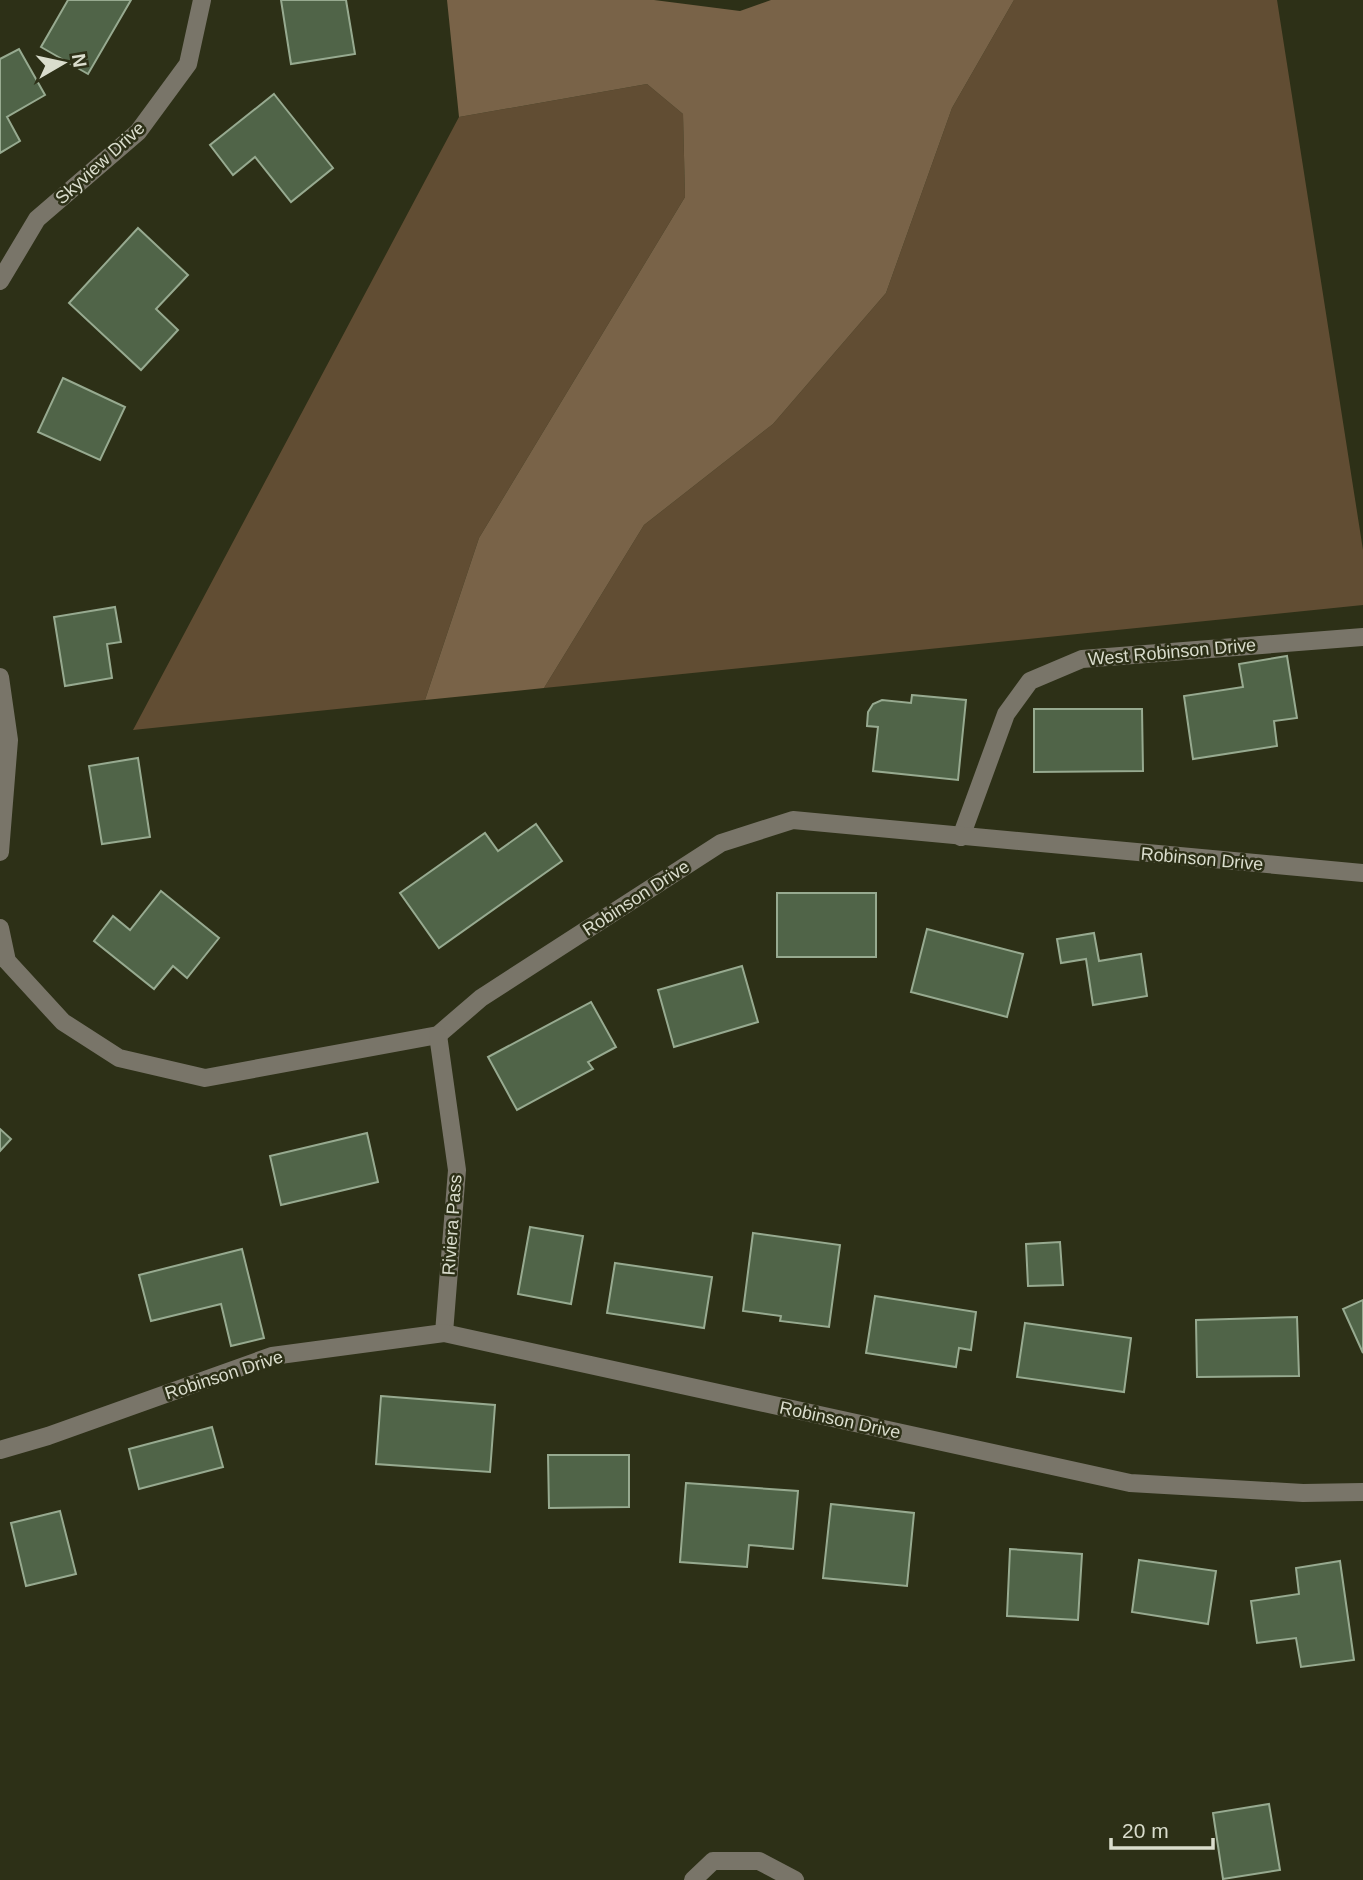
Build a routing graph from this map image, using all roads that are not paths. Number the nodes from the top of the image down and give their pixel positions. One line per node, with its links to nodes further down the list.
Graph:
1 (202, 0): 2 (street, Skyview Drive)
2 (0, 281)
3 (1363, 637): 5 (street, West Robinson Drive)
4 (0, 677): 6 (street)
5 (961, 837): 7 (street, Robinson Drive); 9 (street, Robinson Drive)
6 (0, 852)
7 (1363, 873)
8 (0, 928): 9 (street)
9 (438, 1035): 10 (street, Riviera Pass)
10 (444, 1333): 11 (street, Robinson Drive); 12 (street, Robinson Drive)
11 (0, 1450)
12 (1363, 1492)
13 (693, 1880): 14 (street)
14 (794, 1880)

